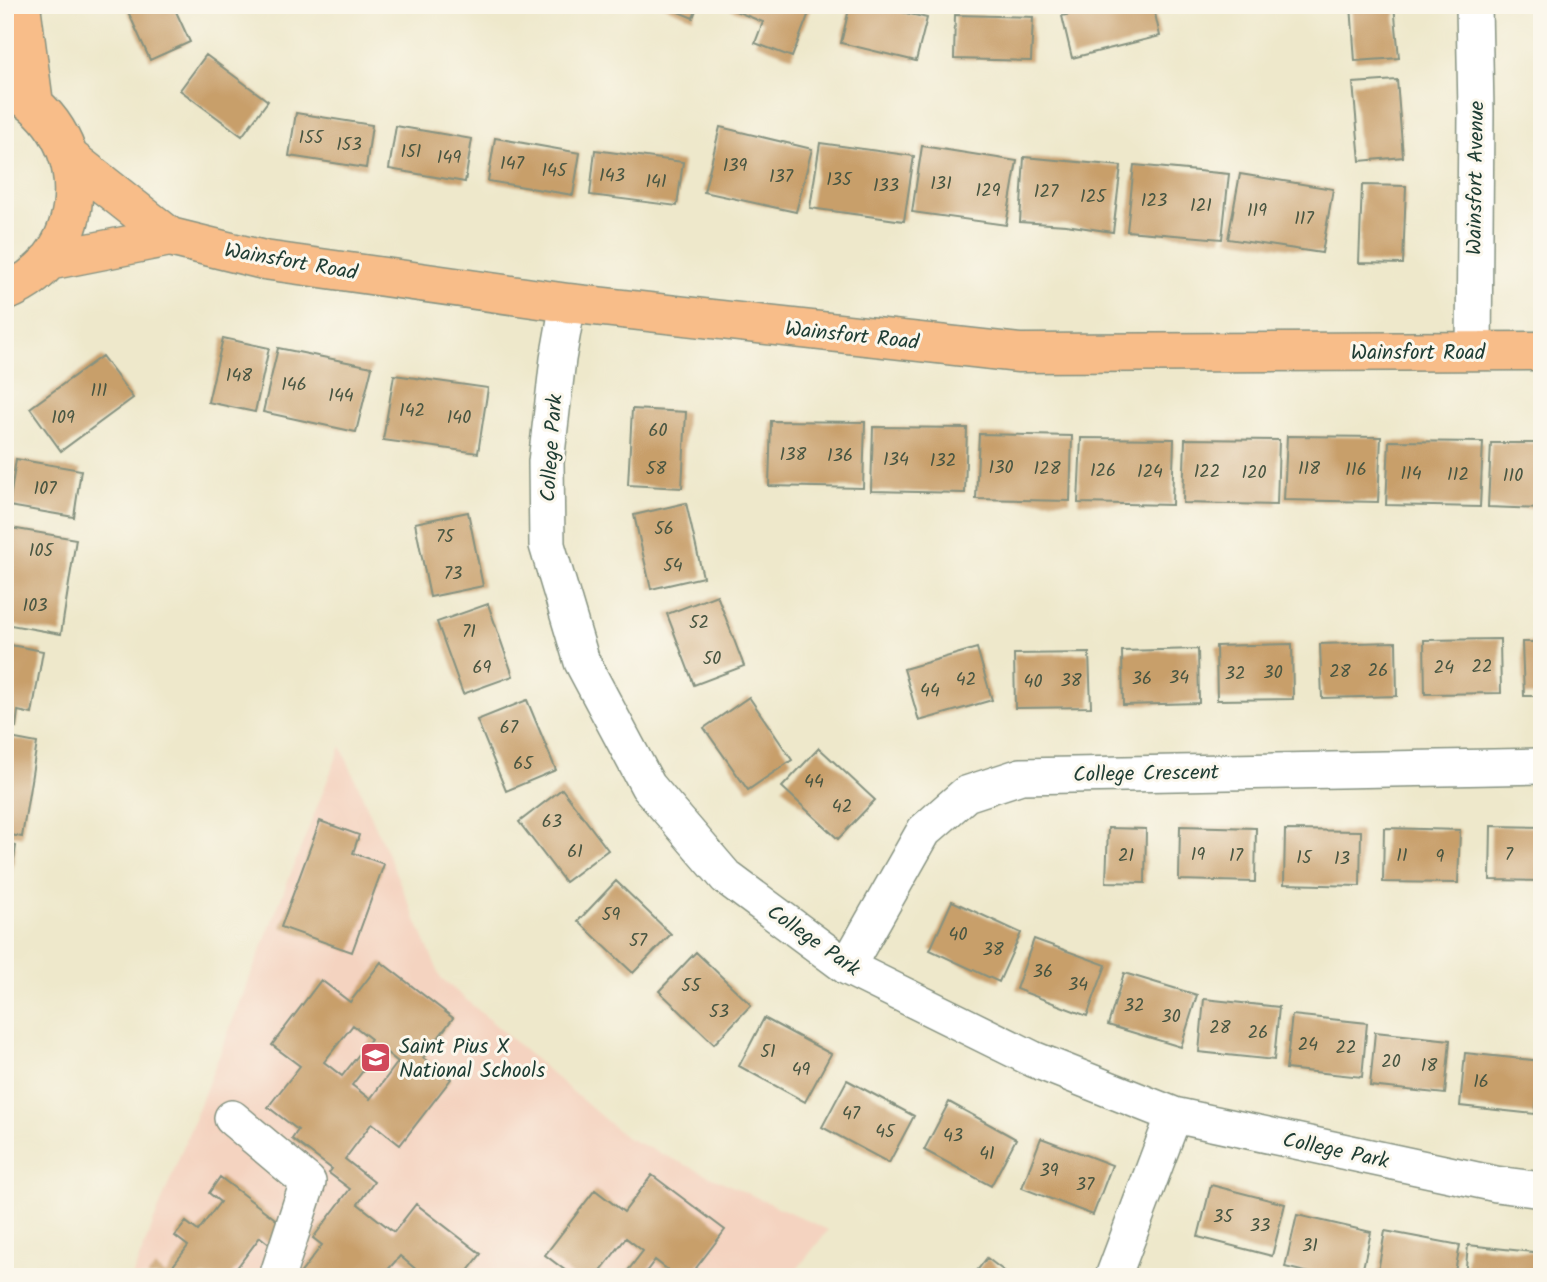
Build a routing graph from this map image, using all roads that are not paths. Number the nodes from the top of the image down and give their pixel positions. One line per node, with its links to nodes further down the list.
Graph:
1 (21, 5): 3 (main road)
2 (1474, 5): 9 (street, Wainsfort Avenue)
3 (20, 95): 4 (main road)
4 (69, 158): 5 (main road, Wainsfort Road); 6 (main road)
5 (170, 237): 6 (main road, Wainsfort Road); 8 (main road, Wainsfort Road)
6 (48, 261): 7 (main road)
7 (5, 292)
8 (568, 303): 9 (main road, Wainsfort Road); 12 (street, College Park)
9 (1474, 351): 10 (main road, Wainsfort Road)
10 (1542, 351)
11 (1542, 766): 12 (street, College Crescent)
12 (847, 967): 13 (street, College Park)
13 (1174, 1115): 15 (street, College Park); 17 (street)
14 (232, 1118): 16 (street)
15 (1542, 1191)
16 (277, 1277)
17 (1113, 1277)

